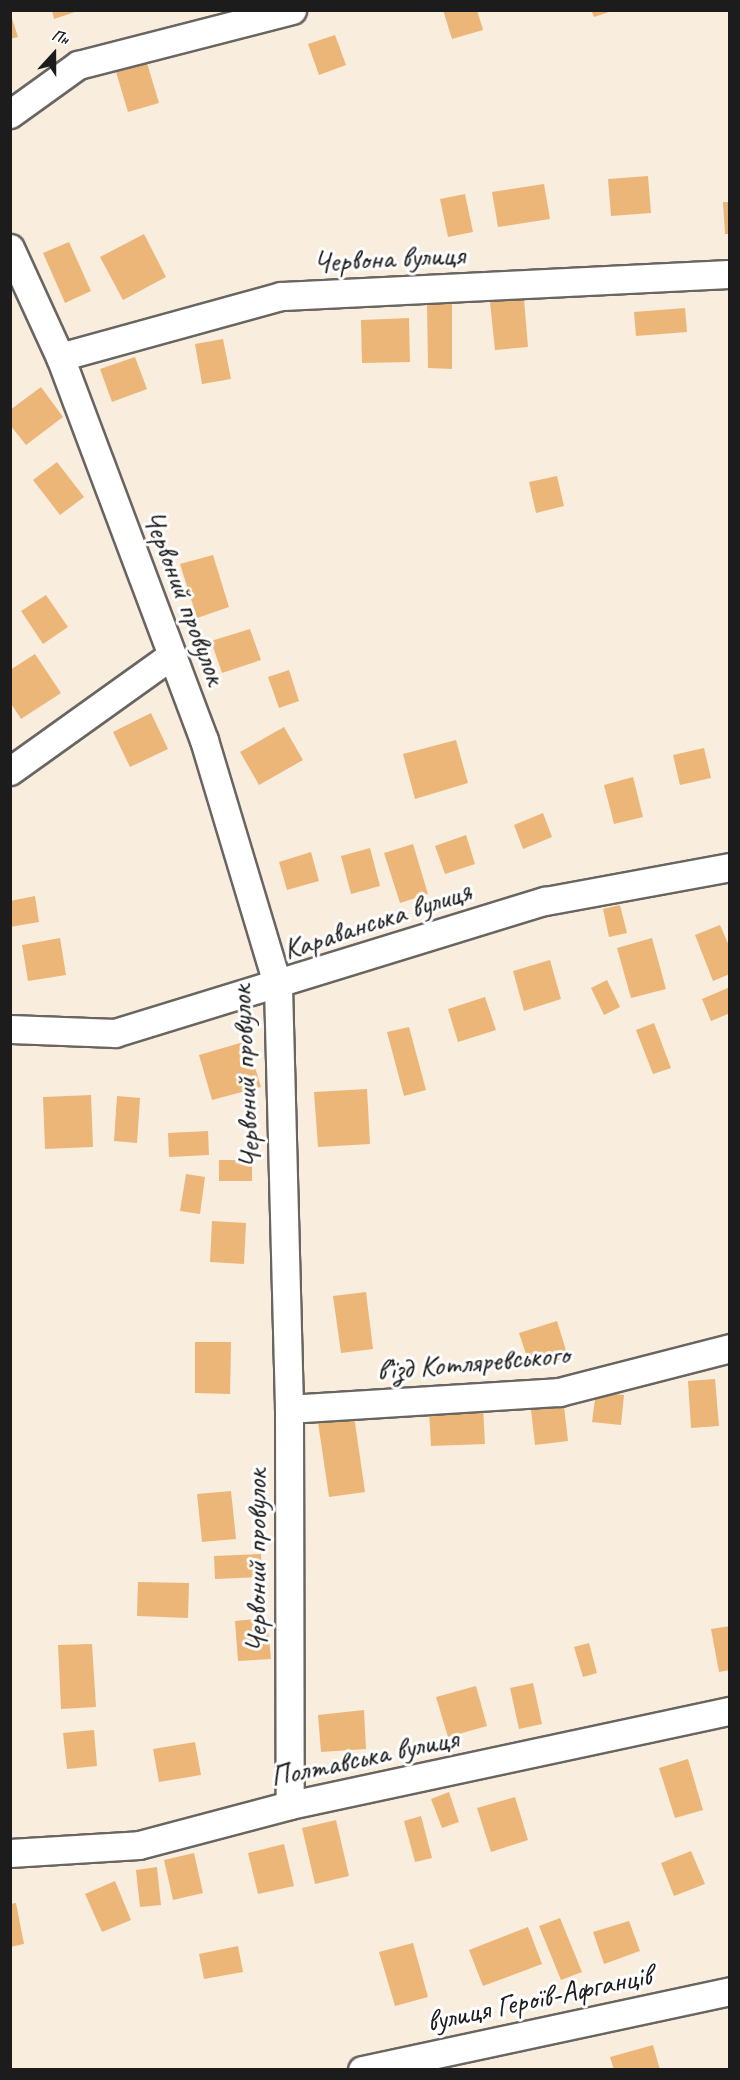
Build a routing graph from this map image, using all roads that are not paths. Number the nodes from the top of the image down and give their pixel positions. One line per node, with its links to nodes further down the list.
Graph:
1 (292, 10): 2 (street)
2 (10, 114)
3 (10, 248): 5 (street, Червоний провулок)
4 (729, 274): 5 (street, Червона вулиця)
5 (60, 357): 6 (street, Червоний провулок)
6 (172, 655): 7 (street); 9 (street, Червоний провулок)
7 (10, 771)
8 (729, 867): 9 (street, Караванська вулиця)
9 (279, 986): 10 (street, Караванська вулиця); 12 (street, Червоний провулок)
10 (10, 1029)
11 (729, 1348): 12 (street, в’їзд Котляревського)
12 (289, 1409): 14 (street, Червоний провулок)
13 (729, 1711): 14 (street, Полтавська вулиця)
14 (290, 1805): 15 (street, Полтавська вулиця)
15 (10, 1853)
16 (729, 1991): 17 (street, вулиця Героїв-Афганців)
17 (362, 2070)

